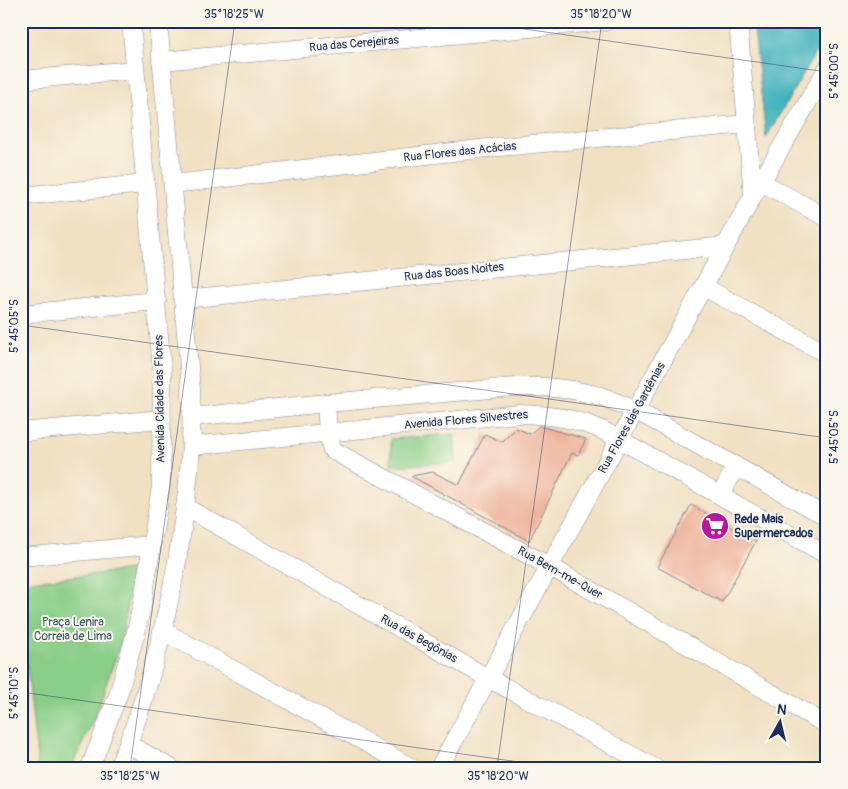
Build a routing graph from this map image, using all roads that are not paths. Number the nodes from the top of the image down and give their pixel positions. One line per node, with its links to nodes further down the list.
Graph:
1 (131, 21): 6 (street, Avenida Cidade das Flores)
2 (158, 21): 5 (street)
3 (607, 21): 5 (street, Rua das Cerejeiras)
4 (738, 21): 9 (street)
5 (161, 61): 11 (street)
6 (135, 70): 8 (street); 10 (street, Avenida Cidade das Flores)
7 (825, 76): 12 (street, Rua Flores das Gardênias)
8 (21, 80)
9 (747, 124): 11 (street, Rua Flores das Acácias); 12 (street)
10 (145, 184): 13 (street); 17 (street, Avenida Cidade das Flores)
11 (173, 184): 16 (street)
12 (757, 189): 14 (street); 15 (street, Rua Flores das Gardênias)
13 (21, 196)
14 (827, 218)
15 (726, 246): 18 (street, Rua Flores das Gardênias); 19 (street, Rua das Boas Noites)
16 (179, 257): 17 (street); 19 (street)
17 (153, 258): 20 (street, Avenida Cidade das Flores)
18 (704, 287): 22 (street); 24 (street, Rua Flores das Gardênias)
19 (183, 298): 25 (street)
20 (157, 301): 21 (street); 26 (street, Avenida Cidade das Flores)
21 (21, 314)
22 (827, 354)
23 (326, 403): 24 (street); 25 (street); 28 (street, Rua Bem-me-Quer)
24 (635, 410): 29 (street, Rua Flores das Gardênias); 31 (street)
25 (192, 416): 30 (street)
26 (162, 419): 27 (street); 35 (street, Avenida Cidade das Flores)
27 (21, 432)
28 (328, 433): 29 (street, Avenida Flores Silvestres); 30 (street, Avenida Flores Silvestres); 38 (street, Rua Bem-me-Quer)
29 (620, 440): 32 (street, Avenida Flores Silvestres); 38 (street, Rua Flores das Gardênias)
30 (191, 446): 33 (street)
31 (736, 466): 32 (street); 34 (street)
32 (721, 496): 36 (street, Avenida Flores Silvestres)
33 (186, 507): 39 (street); 40 (street, Rua das Begônias)
34 (827, 517)
35 (152, 545): 37 (street); 43 (street, Avenida Cidade das Flores)
36 (827, 555)
37 (21, 557)
38 (549, 566): 40 (street, Rua Flores das Gardênias); 41 (street, Rua Bem-me-Quer)
39 (163, 632): 42 (street); 46 (street)
40 (488, 678): 47 (street, Rua Flores das Gardênias); 48 (street, Rua das Begônias)
41 (827, 726)
42 (128, 744): 44 (street); 45 (street)
43 (90, 768)
44 (118, 768)
45 (171, 768)
46 (412, 768)
47 (439, 768)
48 (655, 768)

